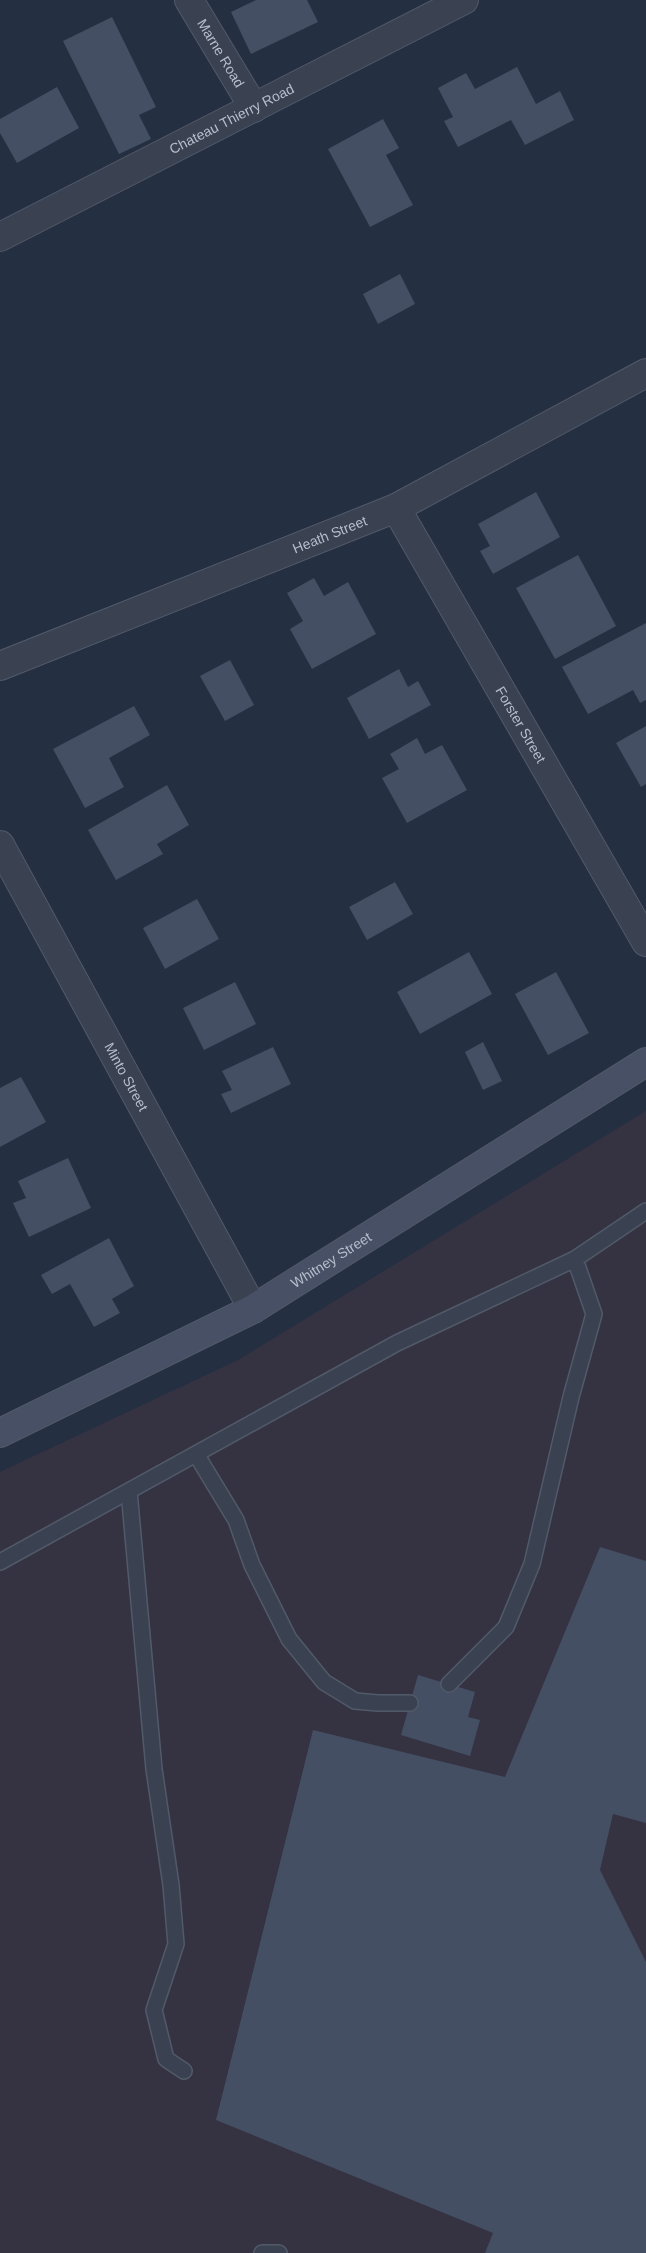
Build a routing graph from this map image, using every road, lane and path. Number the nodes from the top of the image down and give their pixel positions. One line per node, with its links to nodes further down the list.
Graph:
1 (190, 0): 3 (street, Marne Road)
2 (464, 0): 3 (street, Chateau Thierry Road)
3 (254, 108): 4 (street, Chateau Thierry Road)
4 (0, 237)
5 (646, 373): 6 (street, Heath Street)
6 (396, 508): 7 (street, Heath Street); 9 (street, Forster Street)
7 (0, 666)
8 (0, 845): 13 (street, Minto Street)
9 (646, 942)
10 (646, 1062): 13 (street, Whitney Street)
11 (646, 1211): 12 (lane)
12 (575, 1259): 15 (lane); 18 (lane)
13 (253, 1309): 14 (street, Whitney Street)
14 (0, 1433)
15 (196, 1454): 16 (lane); 19 (lane)
16 (129, 1491): 17 (lane); 20 (lane)
17 (0, 1562)
18 (449, 1684)
19 (410, 1703)
20 (184, 2071)
21 (262, 2253): 22 (lane)
22 (279, 2253)

